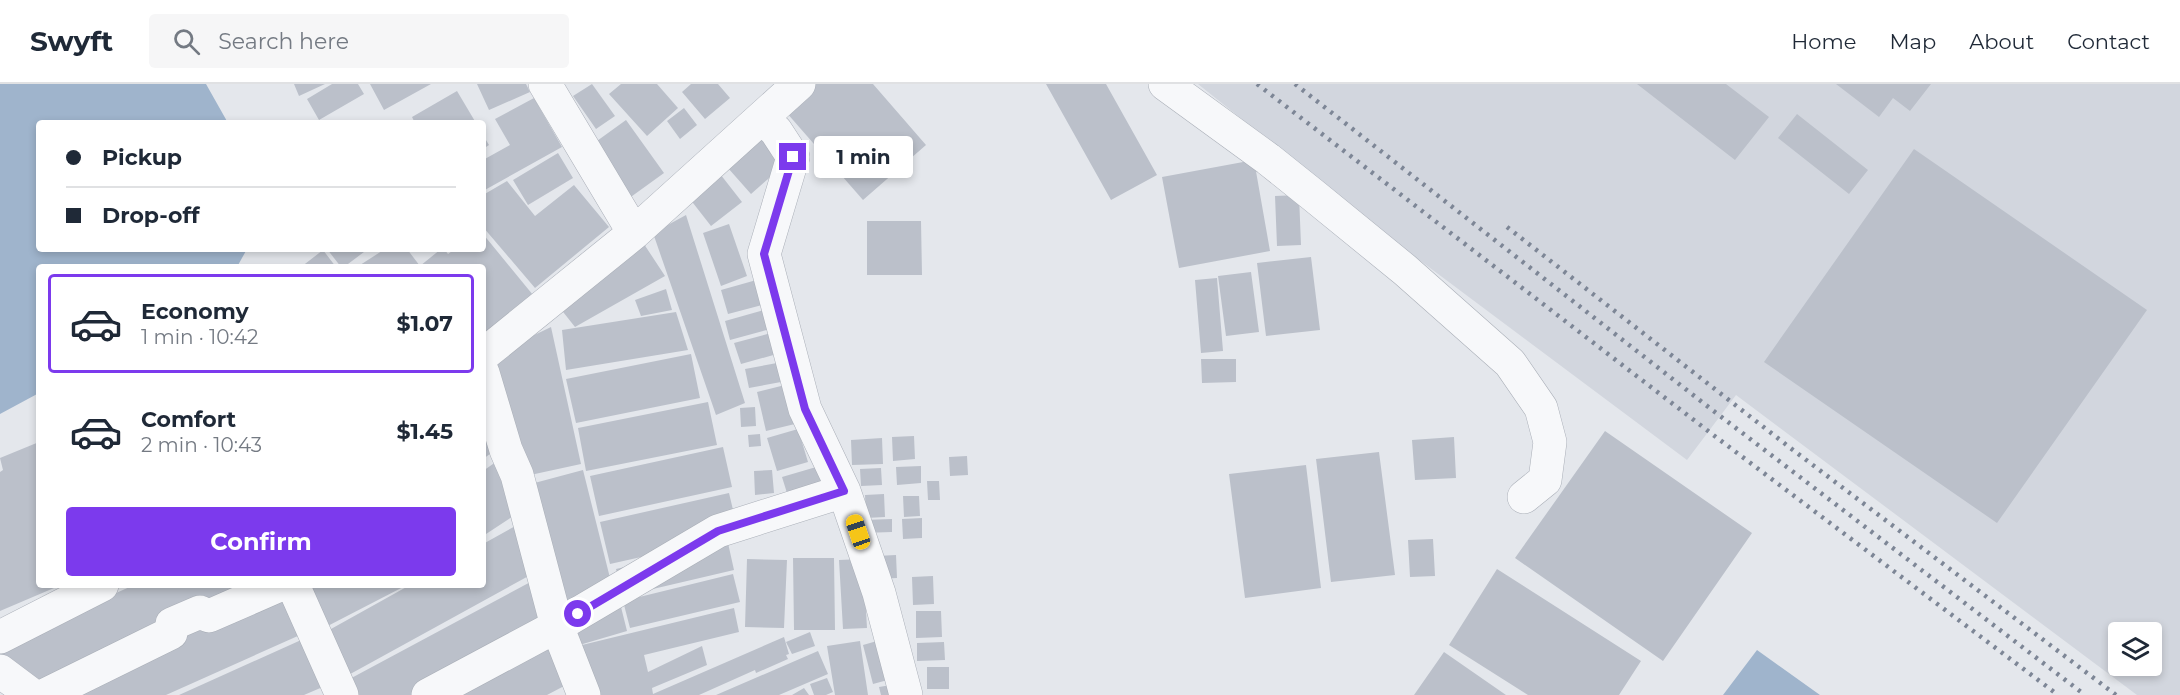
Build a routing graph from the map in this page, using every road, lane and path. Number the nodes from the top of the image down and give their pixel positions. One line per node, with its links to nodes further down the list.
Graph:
1 (545, 84): 5 (street)
2 (798, 84): 4 (street)
3 (1165, 84): 10 (street)
4 (762, 118): 5 (street); 9 (street)
5 (634, 233): 6 (street)
6 (486, 353)
7 (486, 394): 8 (street)
8 (495, 458): 14 (street)
9 (844, 491): 14 (street); 22 (street)
10 (1524, 497)
11 (96, 588): 15 (street)
12 (273, 588): 18 (street)
13 (294, 588): 19 (street)
14 (557, 626): 20 (street); 21 (street)
15 (0, 637)
16 (0, 671): 17 (street)
17 (32, 695)
18 (45, 695)
19 (342, 695)
20 (428, 695)
21 (584, 695)
22 (906, 695)

